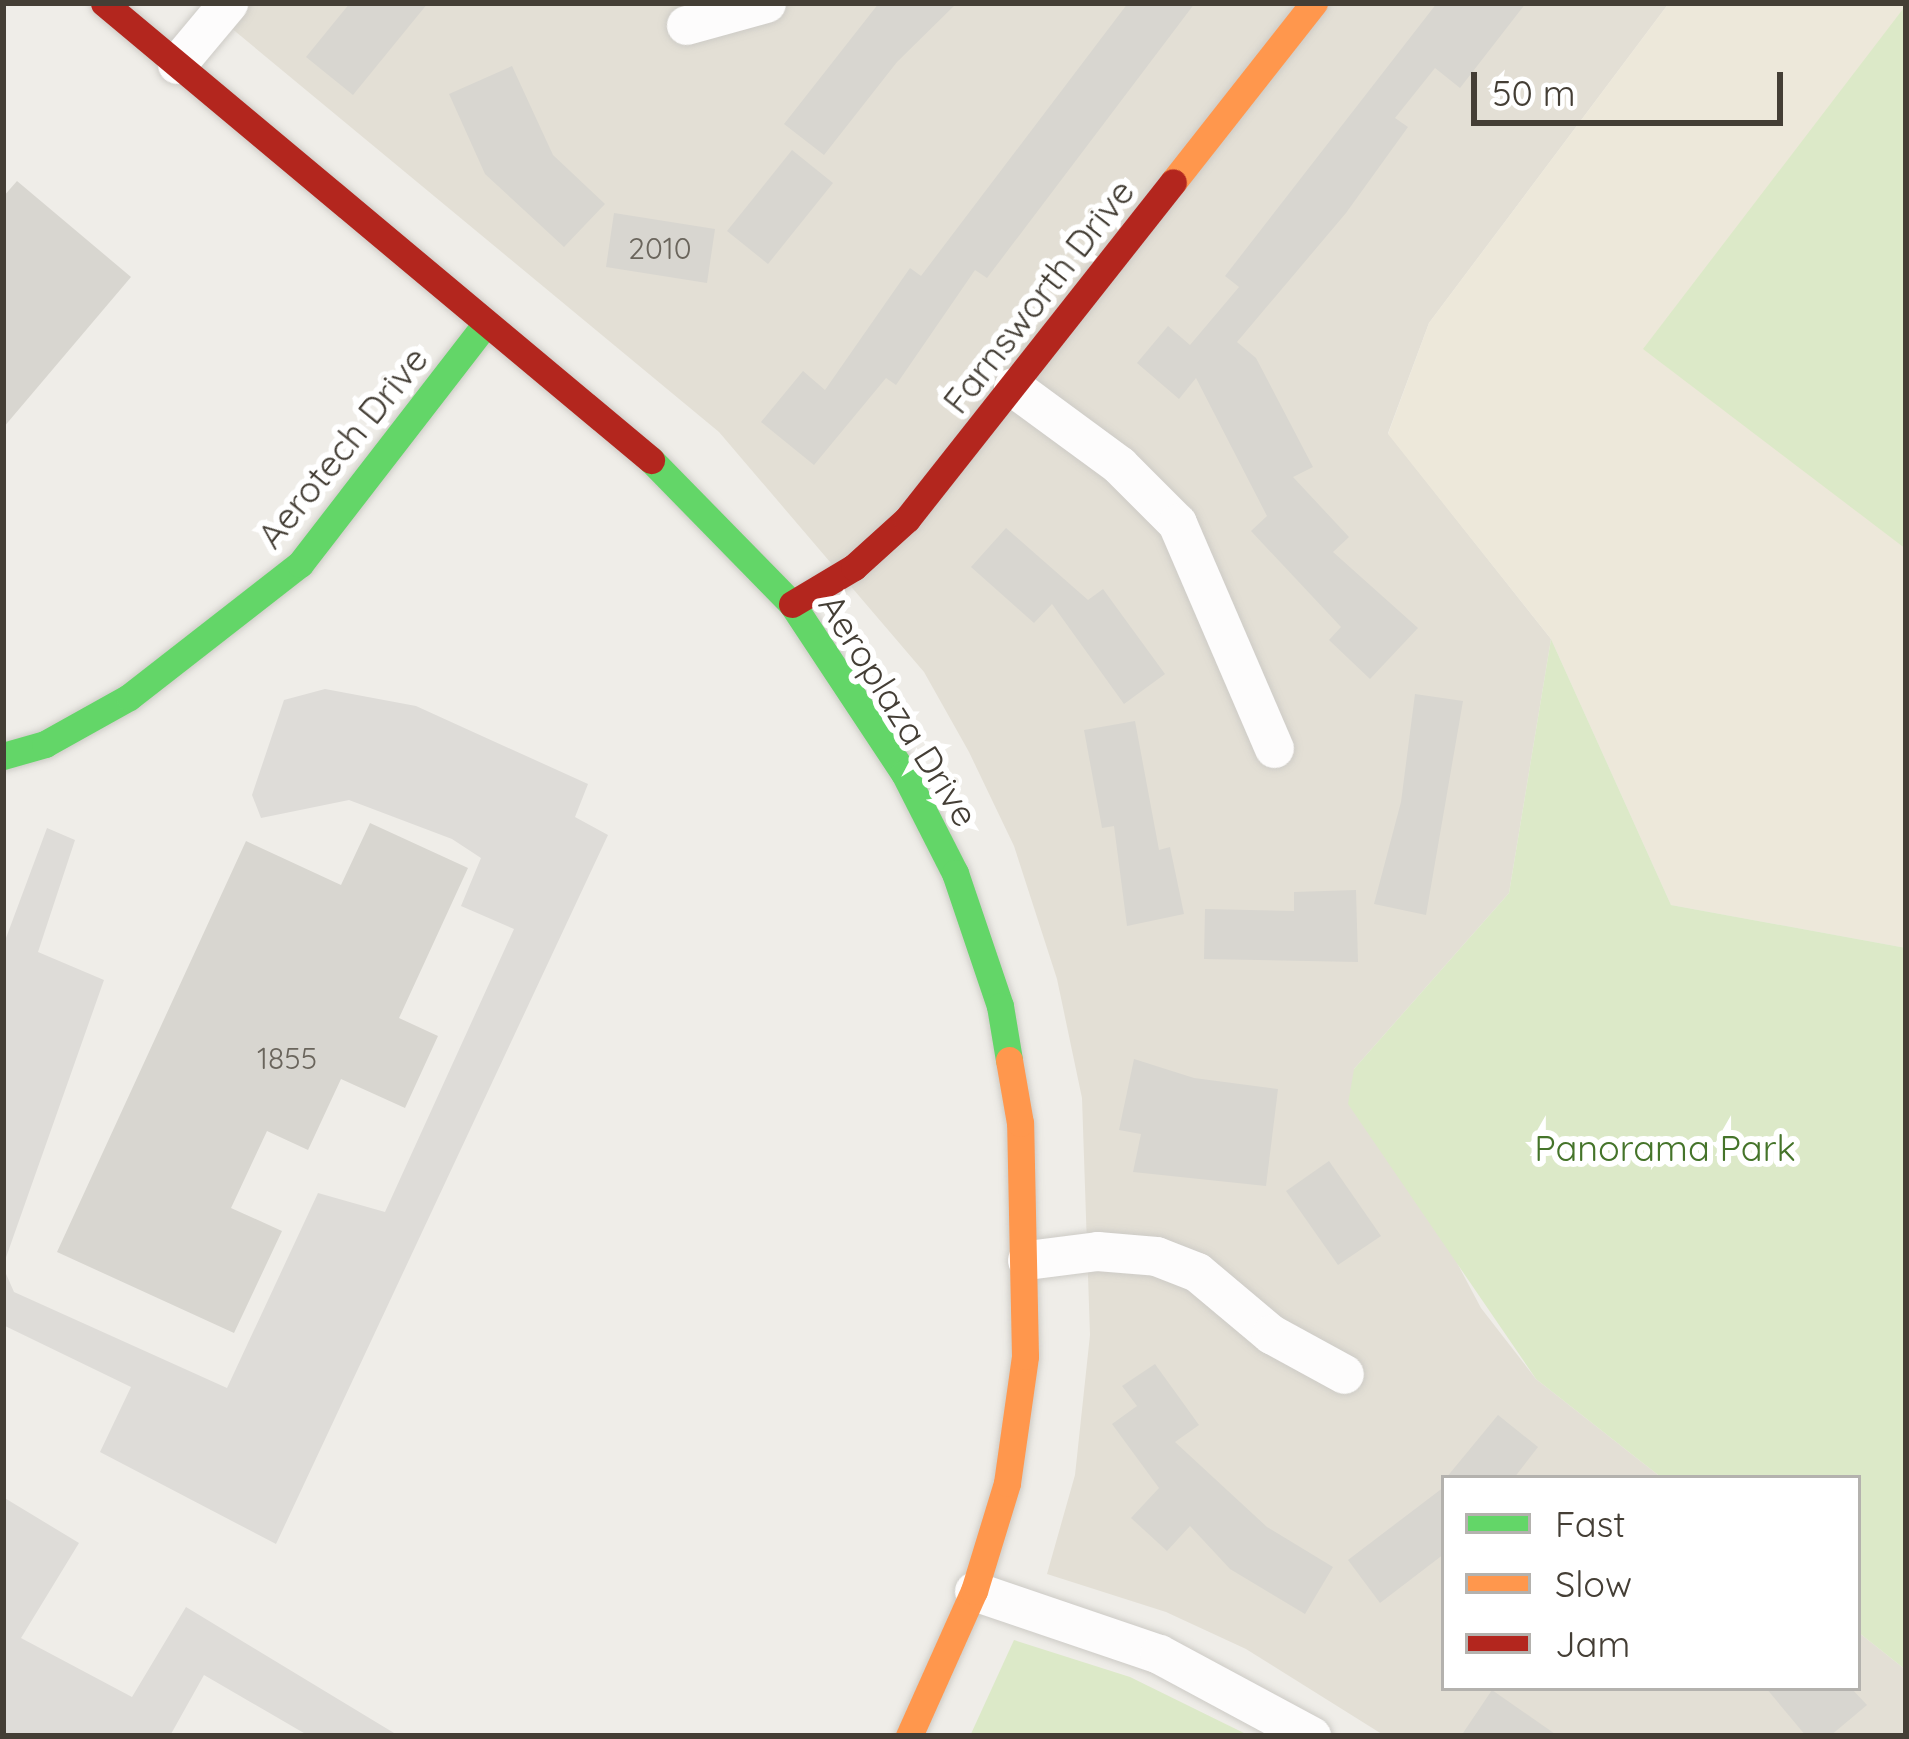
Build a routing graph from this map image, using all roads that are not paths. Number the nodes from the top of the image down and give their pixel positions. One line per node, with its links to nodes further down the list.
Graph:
1 (104, 3): 6 (street, Aeroplaza Drive)
2 (228, 3): 6 (street)
3 (766, 3): 5 (street)
4 (1314, 3): 8 (street, Farnsworth Drive)
5 (686, 25)
6 (178, 64): 7 (street, Aeroplaza Drive)
7 (486, 323): 9 (street, Aeroplaza Drive); 11 (street, Aerotech Drive)
8 (1013, 387): 9 (street, Farnsworth Drive); 10 (street)
9 (792, 604): 12 (street, Aeroplaza Drive)
10 (1274, 748)
11 (3, 756)
12 (1027, 1260): 13 (street); 14 (street, Aeroplaza Drive)
13 (1343, 1374)
14 (974, 1592): 15 (street, Aeroplaza Drive); 16 (street)
15 (909, 1736)
16 (1310, 1736)

